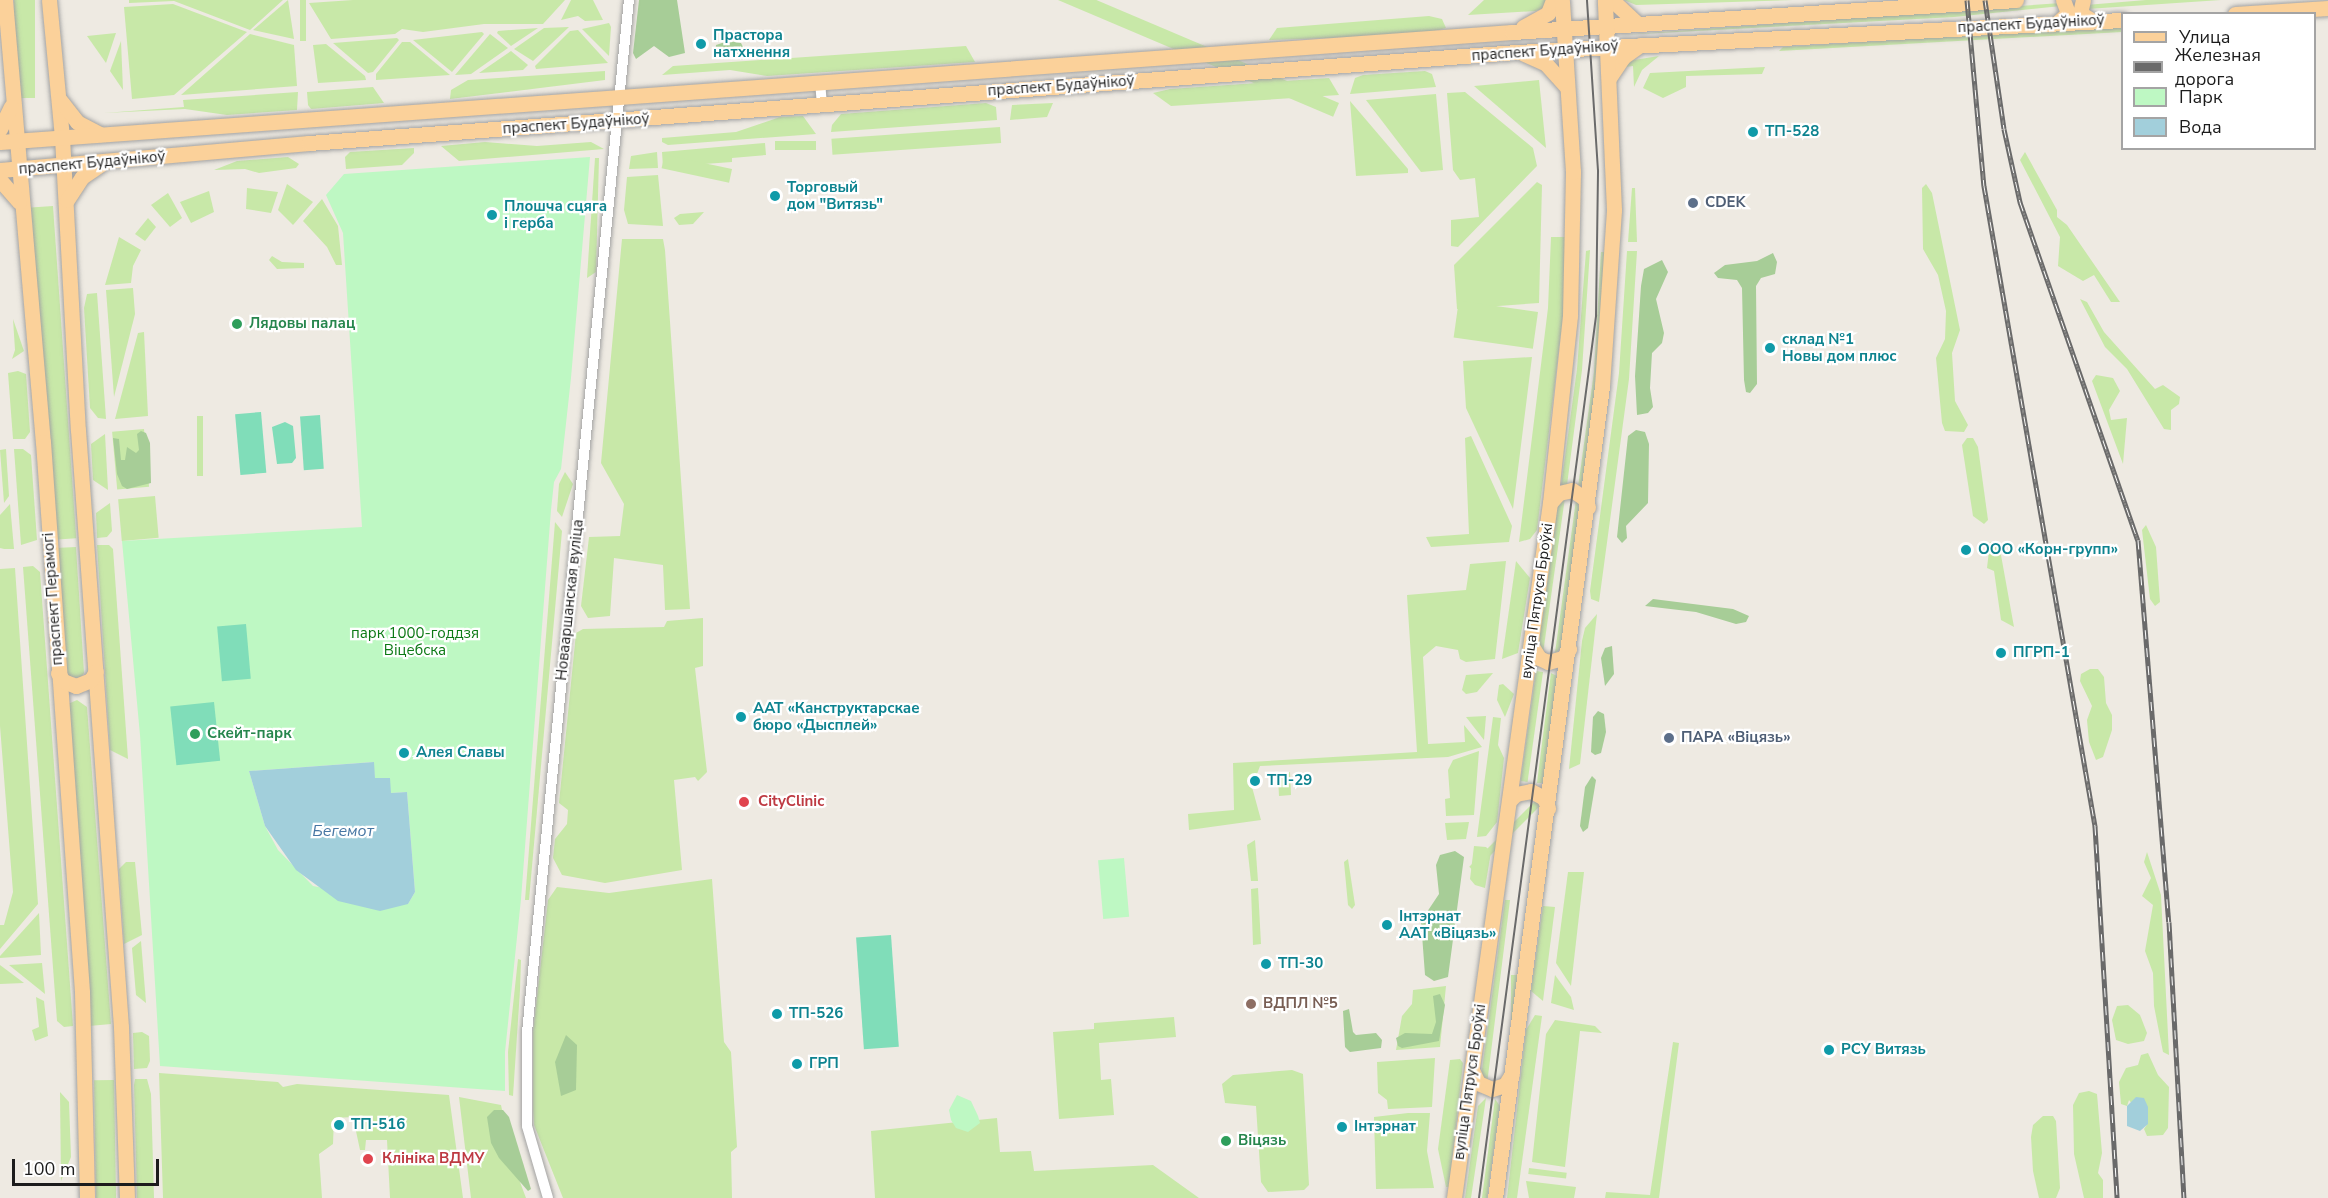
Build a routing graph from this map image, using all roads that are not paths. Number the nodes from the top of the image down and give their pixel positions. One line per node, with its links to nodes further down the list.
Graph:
1 (5, 0): 35 (main road, праспект Перамогі)
2 (50, 0): 34 (main road)
3 (629, 0): 33 (street, Новааршанская вуліца)
4 (1553, 0): 19 (main road)
5 (1562, 0): 18 (main road, вуліца Пятруся Броўкі)
6 (1605, 0): 17 (main road)
7 (1612, 0): 15 (main road)
8 (2016, 0): 15 (main road, праспект Будаўнікоў)
9 (2063, 0): 16 (main road)
10 (2082, 0): 14 (main road)
11 (2328, 8): 12 (main road)
12 (2266, 12)
13 (2121, 20): 14 (main road, праспект Будаўнікоў)
14 (2093, 21): 16 (main road, праспект Будаўнікоў)
15 (1637, 23): 17 (main road, праспект Будаўнікоў)
16 (2057, 23): 21 (main road, праспект Будаўнікоў)
17 (1606, 25): 18 (main road, праспект Будаўнікоў); 22 (main road)
18 (1564, 28): 19 (main road, праспект Будаўнікоў); 23 (main road, вуліца Пятруся Броўкі)
19 (1512, 32): 20 (main road, праспект Будаўнікоў)
20 (1335, 45): 25 (main road, праспект Будаўнікоў); 26 (street)
21 (1640, 45): 22 (main road, праспект Будаўнікоў); 28 (main road)
22 (1607, 46): 23 (main road, праспект Будаўнікоў); 28 (main road)
23 (1566, 49): 24 (main road, праспект Будаўнікоў); 31 (main road, вуліца Пятруся Броўкі)
24 (1517, 52): 26 (main road, праспект Будаўнікоў); 31 (main road)
25 (1118, 61): 27 (main road, праспект Будаўнікоў); 30 (street)
26 (1337, 66): 30 (main road, праспект Будаўнікоў)
27 (1003, 69): 29 (main road, праспект Будаўнікоў); 32 (street)
28 (1609, 78): 50 (main road)
29 (820, 82): 33 (main road, праспект Будаўнікоў); 36 (street)
30 (1119, 82): 32 (main road, праспект Будаўнікоў)
31 (1566, 86): 49 (main road, вуліца Пятруся Броўкі)
32 (1004, 90): 36 (main road, праспект Будаўнікоў)
33 (619, 95): 37 (street, Новааршанская вуліца); 39 (main road, праспект Будаўнікоў)
34 (59, 99): 39 (main road); 40 (main road)
35 (12, 103): 38 (main road); 41 (main road, праспект Перамогі)
36 (822, 105): 37 (main road, праспект Будаўнікоў)
37 (618, 121): 42 (main road, праспект Будаўнікоў); 65 (street, Новааршанская вуліца)
38 (0, 129)
39 (103, 135): 40 (main road, праспект Будаўнікоў)
40 (62, 137): 41 (main road, праспект Будаўнікоў); 43 (main road)
41 (8, 142): 44 (main road, праспект Перамогі)
42 (106, 162): 43 (main road, праспект Будаўнікоў); 47 (main road)
43 (64, 166): 44 (main road, праспект Будаўнікоў); 47 (main road)
44 (17, 169): 45 (main road, праспект Будаўнікоў); 48 (main road, праспект Перамогі)
45 (0, 170)
46 (0, 180): 48 (main road)
47 (67, 200): 53 (main road)
48 (20, 203): 54 (main road, праспект Перамогі)
49 (1550, 503): 50 (main road); 51 (main road, вуліца Пятруся Броўкі)
50 (1588, 507): 52 (main road)
51 (1531, 645): 52 (main road); 57 (main road, вуліца Пятруся Броўкі)
52 (1569, 650): 58 (main road)
53 (96, 670): 54 (main road); 55 (main road)
54 (58, 674): 56 (main road, праспект Перамогі)
55 (99, 706): 56 (main road); 64 (main road)
56 (61, 709): 63 (main road, праспект Перамогі)
57 (1509, 801): 58 (main road); 59 (main road, вуліца Пятруся Броўкі)
58 (1548, 808): 60 (main road)
59 (1472, 1070): 60 (main road); 61 (main road, вуліца Пятруся Броўкі)
60 (1513, 1073): 62 (main road)
61 (1467, 1105): 62 (main road); 66 (main road, вуліца Пятруся Броўкі)
62 (1507, 1110): 67 (main road)
63 (87, 1198)
64 (127, 1198)
65 (548, 1198)
66 (1454, 1198)
67 (1495, 1198)

